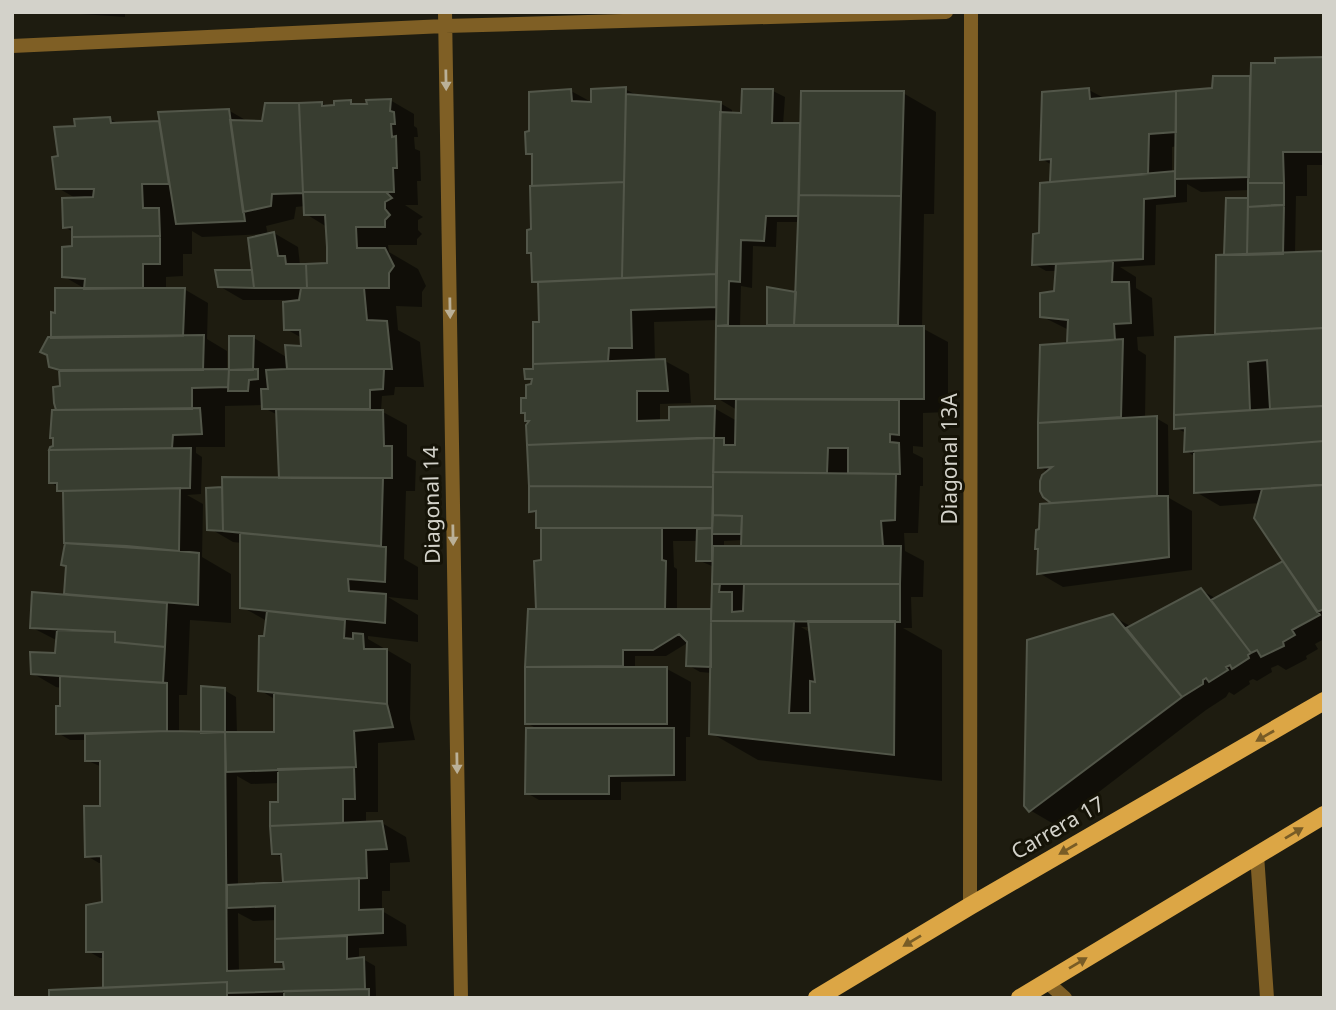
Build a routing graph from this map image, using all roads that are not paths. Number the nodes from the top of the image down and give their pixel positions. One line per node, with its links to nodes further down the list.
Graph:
1 (946, 12): 3 (street)
2 (971, 12): 8 (street, Diagonal 13A)
3 (445, 19): 4 (street); 11 (street, Diagonal 14, one-way to 11)
4 (12, 46)
5 (1324, 701): 8 (main road, Carrera 17, one-way to 8)
6 (1324, 815): 7 (main road, one-way to 6)
7 (1257, 855): 9 (main road, one-way to 7); 10 (street)
8 (970, 906): 12 (main road, Carrera 17, one-way to 12)
9 (1047, 982): 13 (main road); 14 (street)
10 (1269, 997)
11 (461, 998)
12 (817, 998)
13 (1020, 998)
14 (1065, 998)

